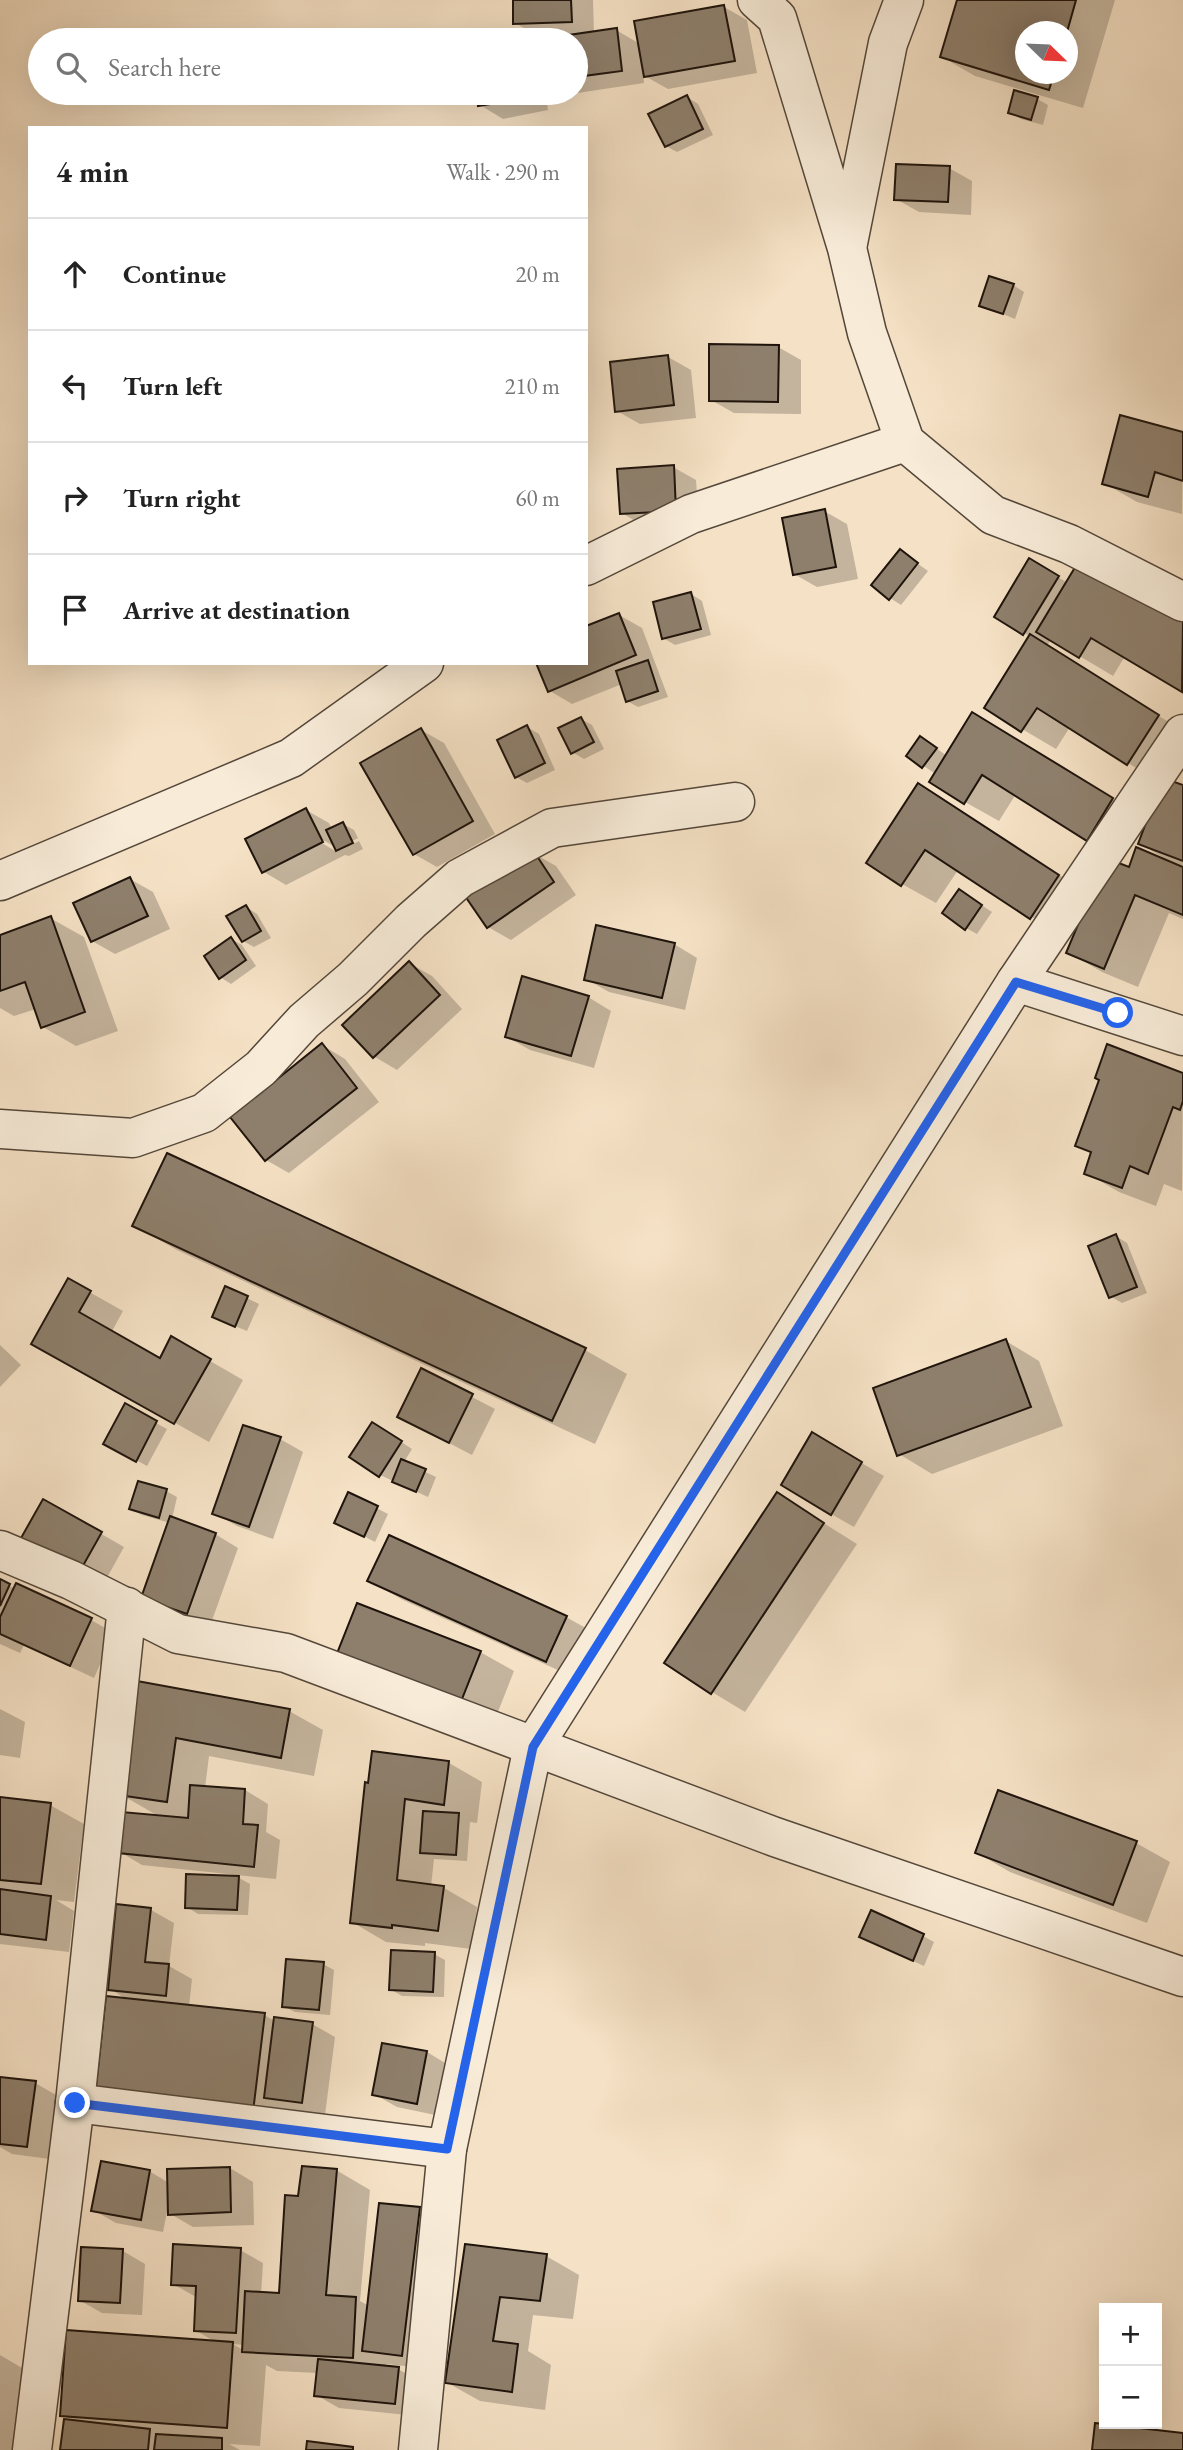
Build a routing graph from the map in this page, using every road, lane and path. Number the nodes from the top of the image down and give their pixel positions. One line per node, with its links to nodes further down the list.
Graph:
1 (757, 0): 3 (street)
2 (904, 0): 3 (street)
3 (847, 248): 4 (street)
4 (905, 442): 5 (street); 6 (street)
5 (588, 565)
6 (1183, 602)
7 (421, 665): 10 (street)
8 (1183, 734): 11 (street)
9 (735, 802): 13 (street)
10 (0, 880)
11 (1016, 982): 12 (street); 16 (street)
12 (1183, 1036)
13 (0, 1129)
14 (0, 1550): 15 (street)
15 (127, 1607): 16 (street); 18 (street)
16 (533, 1747): 17 (street); 19 (street)
17 (1183, 1977)
18 (75, 2103): 19 (street); 20 (street)
19 (447, 2149): 21 (street)
20 (32, 2450)
21 (418, 2450)

